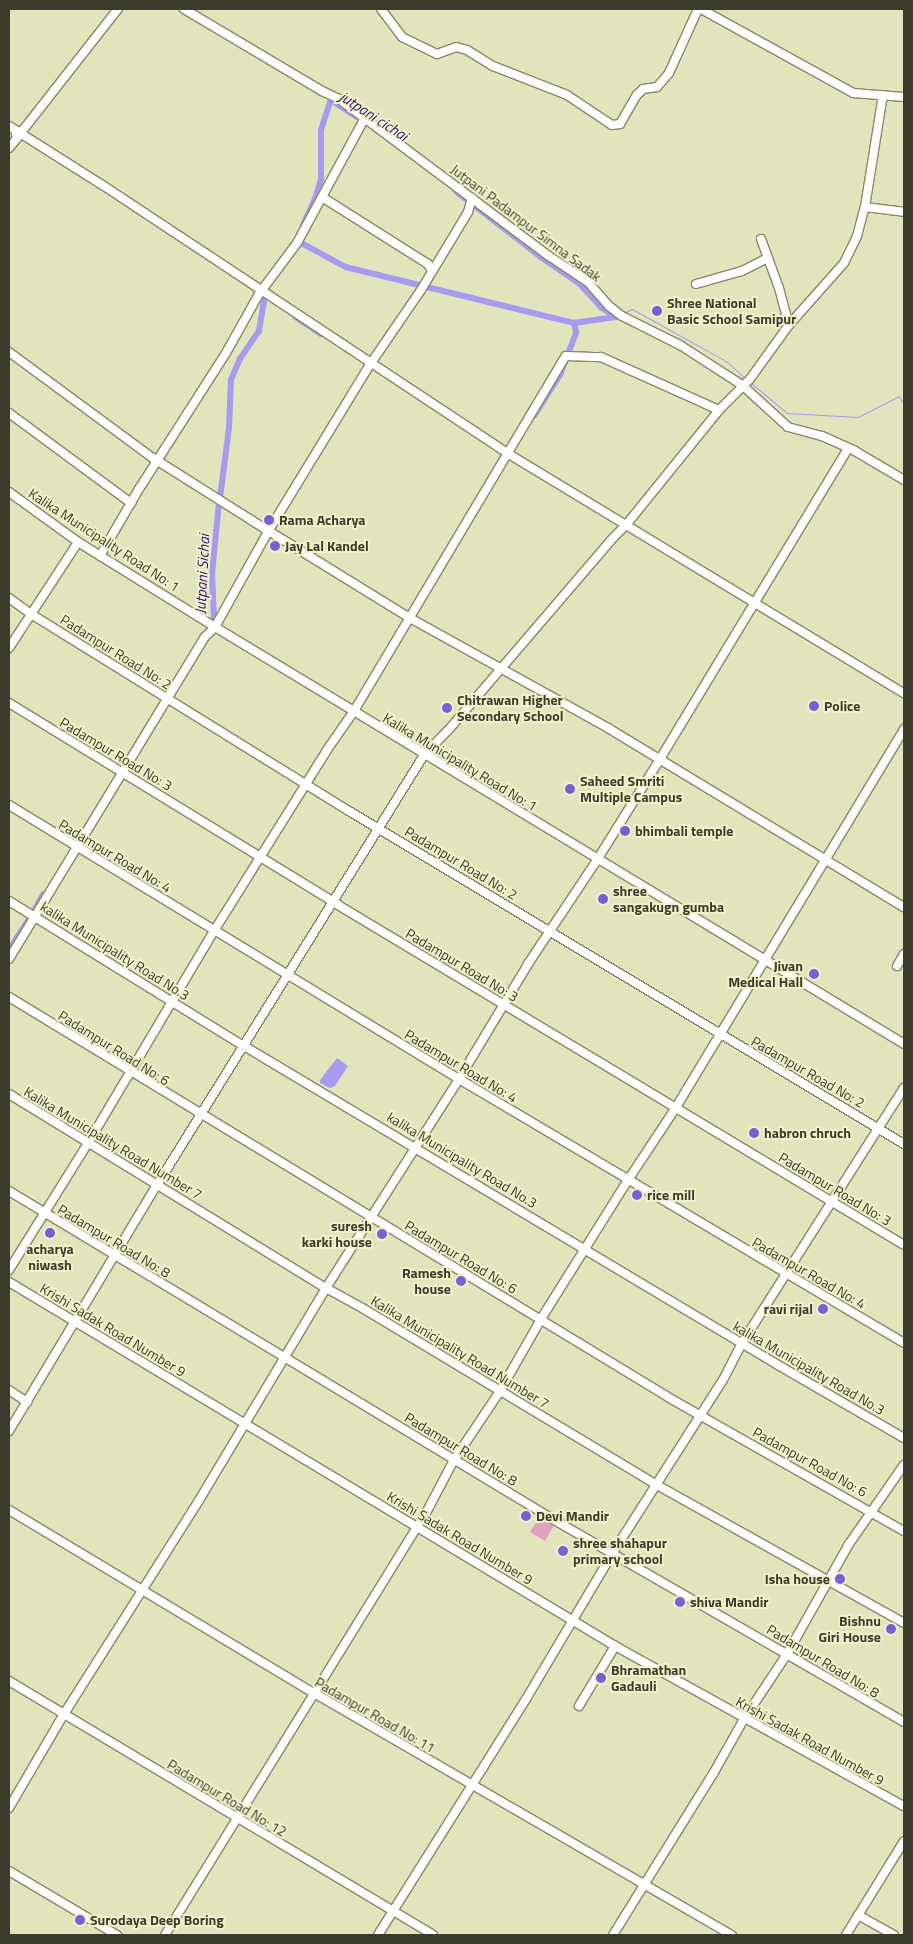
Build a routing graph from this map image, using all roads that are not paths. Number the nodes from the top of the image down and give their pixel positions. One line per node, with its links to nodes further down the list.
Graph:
1 (118, 9): 9 (street)
2 (184, 9): 7 (street, Jutpani Padampur Simna Sadak)
3 (381, 9): 4 (street)
4 (700, 9): 5 (street)
5 (883, 95): 6 (street); 13 (street)
6 (904, 97)
7 (365, 118): 11 (street); 12 (street, Jutpani Padampur Simna Sadak)
8 (9, 126): 9 (street)
9 (18, 133): 10 (street); 19 (street)
10 (9, 148)
11 (322, 197): 17 (street); 19 (street)
12 (472, 198): 17 (street); 23 (street, Jutpani Padampur Simna Sadak)
13 (865, 207): 14 (street); 20 (street)
14 (904, 212)
15 (761, 239): 16 (street)
16 (768, 258): 18 (street); 20 (street)
17 (432, 271): 22 (street)
18 (696, 284)
19 (261, 292): 22 (street); 28 (street)
20 (789, 325): 23 (street)
21 (9, 352): 28 (street)
22 (372, 363): 27 (street); 33 (street)
23 (742, 386): 24 (street); 26 (street, Jutpani Padampur Simna Sadak)
24 (719, 410): 27 (street); 32 (street)
25 (9, 414): 31 (street)
26 (848, 449): 29 (street, Jutpani Padampur Simna Sadak); 37 (street)
27 (507, 455): 32 (street); 39 (street)
28 (157, 461): 31 (street); 33 (street)
29 (904, 480)
30 (9, 492): 34 (street, Kalika Municipality Road No: 1)
31 (131, 503): 35 (street)
32 (626, 525): 37 (street); 42 (street)
33 (269, 530): 39 (street); 40 (street)
34 (78, 542): 35 (street, Kalika Municipality Road No: 1); 38 (street)
35 (100, 556): 40 (street, Kalika Municipality Road No: 1)
36 (9, 598): 38 (street, Padampur Road No: 2)
37 (754, 603): 43 (street); 49 (street)
38 (31, 614): 41 (street); 44 (street, Padampur Road No: 2)
39 (408, 617): 42 (street); 46 (street)
40 (215, 627): 44 (street); 46 (street, Kalika Municipality Road No: 1)
41 (9, 648)
42 (501, 670): 48 (street); 49 (street)
43 (904, 693)
44 (168, 699): 50 (street); 51 (street, Padampur Road No: 2)
45 (9, 703): 50 (street, Padampur Road No: 3)
46 (354, 711): 48 (street, Kalika Municipality Road No: 1); 51 (street)
47 (904, 729): 56 (street)
48 (424, 755): 53 (street); 57 (street, Kalika Municipality Road No: 1)
49 (660, 759): 56 (street); 57 (street)
50 (123, 772): 54 (street); 55 (street, Padampur Road No: 3)
51 (305, 784): 53 (street, Padampur Road No: 2); 55 (street)
52 (9, 805): 54 (street, Padampur Road No: 4)
53 (379, 828): 59 (street); 63 (street, Padampur Road No: 2)
54 (77, 847): 61 (street); 62 (street, Padampur Road No: 4)
55 (261, 858): 59 (street, Padampur Road No: 3); 62 (street)
56 (825, 858): 60 (street); 66 (street)
57 (597, 860): 63 (street); 66 (street, Kalika Municipality Road No: 1)
58 (9, 901): 61 (street, kalika Municipality Road No.3)
59 (334, 902): 68 (street); 71 (street, Padampur Road No: 3)
60 (904, 907)
61 (35, 916): 65 (street); 70 (street, kalika Municipality Road No.3)
62 (214, 931): 68 (street, Padampur Road No: 4); 70 (street)
63 (549, 931): 71 (street); 72 (street, Padampur Road No: 2)
64 (904, 954): 67 (street)
65 (9, 959)
66 (765, 962): 72 (street); 73 (street, Kalika Municipality Road No: 1)
67 (897, 966)
68 (288, 976): 74 (street); 76 (street, Padampur Road No: 4)
69 (9, 997): 75 (street, Padampur Road No: 6)
70 (172, 1001): 74 (street, kalika Municipality Road No.3); 75 (street)
71 (503, 1005): 76 (street); 79 (street, Padampur Road No: 3)
72 (721, 1035): 79 (street); 81 (street, Padampur Road No: 2)
73 (904, 1044)
74 (244, 1046): 80 (street); 84 (street, kalika Municipality Road No.3)
75 (129, 1072): 80 (street, Padampur Road No: 6); 82 (street)
76 (459, 1079): 84 (street); 85 (street, Padampur Road No: 4)
77 (904, 1088): 81 (street)
78 (9, 1094): 82 (street, Kalika Municipality Road Number 7)
79 (675, 1109): 85 (street); 88 (street, Padampur Road No: 3)
80 (201, 1115): 86 (street); 90 (street, Padampur Road No: 6)
81 (880, 1128): 83 (street, Padampur Road No: 2); 88 (street)
82 (88, 1143): 86 (street, Kalika Municipality Road Number 7); 89 (street)
83 (904, 1144)
84 (416, 1147): 90 (street); 92 (street, kalika Municipality Road No.3)
85 (628, 1180): 92 (street); 95 (street, Padampur Road No: 4)
86 (157, 1185): 93 (street); 97 (street, Kalika Municipality Road Number 7)
87 (9, 1191): 89 (street, Padampur Road No: 8)
88 (832, 1203): 91 (street, Padampur Road No: 3); 95 (street)
89 (44, 1214): 93 (street, Padampur Road No: 8); 94 (street)
90 (371, 1218): 97 (street); 98 (street, Padampur Road No: 6)
91 (904, 1245)
92 (586, 1250): 98 (street); 100 (street, kalika Municipality Road No.3)
93 (116, 1256): 99 (street); 102 (street, Padampur Road No: 8)
94 (9, 1270)
95 (786, 1273): 100 (street); 101 (street, Padampur Road No: 4)
96 (9, 1282): 99 (street, Krishi Sadak Road Number 9)
97 (326, 1288): 102 (street); 104 (street, Kalika Municipality Road Number 7)
98 (541, 1319): 104 (street); 106 (street, Padampur Road No: 6)
99 (75, 1322): 105 (street); 107 (street, Krishi Sadak Road Number 9)
100 (742, 1343): 106 (street); 109 (street, kalika Municipality Road No.3)
101 (904, 1343)
102 (285, 1358): 107 (street); 110 (street, Padampur Road No: 8)
103 (9, 1390): 105 (street)
104 (500, 1391): 110 (street); 112 (street, Kalika Municipality Road Number 7)
105 (27, 1402): 108 (street)
106 (700, 1414): 112 (street); 114 (street, Padampur Road No: 6)
107 (245, 1424): 115 (street, Krishi Sadak Road Number 9); 119 (street)
108 (9, 1432)
109 (904, 1438)
110 (454, 1460): 115 (street); 117 (street, Padampur Road No: 8)
111 (904, 1465): 114 (street)
112 (657, 1485): 117 (street); 118 (street, Kalika Municipality Road Number 7)
113 (9, 1510): 119 (street, Padampur Road No: 11)
114 (872, 1511): 116 (street, Padampur Road No: 6); 118 (street)
115 (416, 1525): 120 (street, Krishi Sadak Road Number 9); 125 (street)
116 (904, 1531)
117 (612, 1554): 120 (street); 123 (street, Padampur Road No: 8)
118 (829, 1581): 121 (street, Kalika Municipality Road Number 7); 123 (street)
119 (142, 1590): 125 (street, Padampur Road No: 11); 127 (street)
120 (574, 1620): 122 (street, Krishi Sadak Road Number 9); 130 (street)
121 (904, 1623)
122 (615, 1646): 126 (street); 128 (street, Krishi Sadak Road Number 9)
123 (787, 1654): 128 (street); 129 (street, Padampur Road No: 8)
124 (9, 1681): 127 (street, Padampur Road No: 12)
125 (314, 1693): 130 (street, Padampur Road No: 11); 133 (street)
126 (579, 1706)
127 (64, 1714): 132 (street); 133 (street, Padampur Road No: 12)
128 (744, 1719): 131 (street, Krishi Sadak Road Number 9); 136 (street)
129 (904, 1722)
130 (471, 1786): 136 (street, Padampur Road No: 11); 137 (street)
131 (904, 1806)
132 (9, 1808)
133 (236, 1819): 137 (street, Padampur Road No: 12); 140 (street)
134 (904, 1841): 138 (street)
135 (9, 1870): 139 (street)
136 (644, 1886): 143 (street); 144 (street, Padampur Road No: 11)
137 (393, 1913): 141 (street); 142 (street, Padampur Road No: 12)
138 (858, 1915): 145 (street); 146 (street)
139 (117, 1935)
140 (165, 1935)
141 (378, 1935)
142 (433, 1935)
143 (613, 1935)
144 (732, 1935)
145 (846, 1935)
146 (894, 1935)

